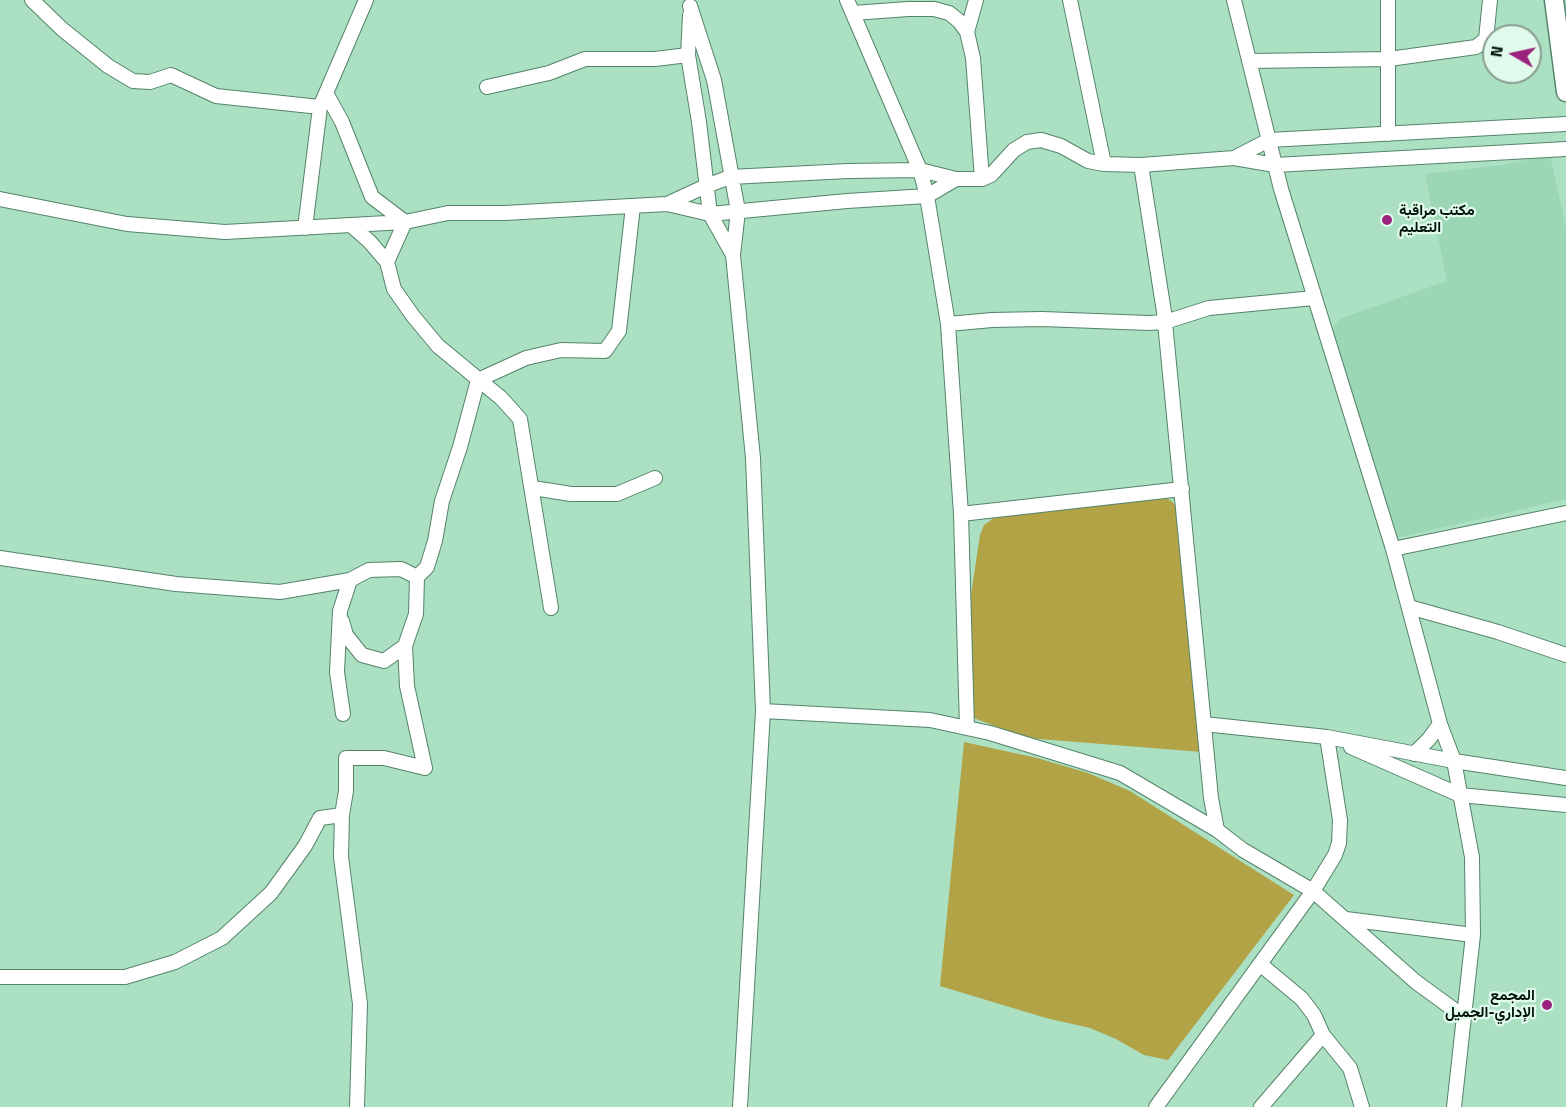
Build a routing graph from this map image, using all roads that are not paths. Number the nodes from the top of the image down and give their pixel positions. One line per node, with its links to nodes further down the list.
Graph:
1 (32, 0): 20 (street)
2 (366, 0): 19 (street)
3 (847, 0): 12 (street)
4 (976, 0): 13 (street)
5 (1070, 0): 26 (street)
6 (1234, 0): 16 (street)
7 (1388, 0): 15 (street)
8 (1491, 0): 15 (street)
9 (1554, 0): 18 (street)
10 (690, 3): 14 (street); 30 (street)
11 (908, 4): 12 (street); 13 (street)
12 (853, 13): 29 (street)
13 (967, 32): 31 (street)
14 (688, 55): 17 (street); 33 (street)
15 (1389, 59): 16 (street); 22 (street)
16 (1249, 61): 23 (street)
17 (488, 87)
18 (1566, 92)
19 (326, 93): 20 (street); 40 (street)
20 (320, 107): 42 (street)
21 (1566, 124): 22 (street)
22 (1388, 134): 23 (street)
23 (1269, 140): 25 (street); 28 (street)
24 (1566, 149): 28 (street)
25 (1234, 158): 27 (street); 28 (street)
26 (1104, 164): 27 (street); 31 (street)
27 (1142, 165): 46 (street)
28 (1275, 165): 45 (street)
29 (920, 170): 30 (street); 32 (street); 34 (street)
30 (730, 177): 33 (street); 38 (street)
31 (982, 178): 32 (street)
32 (956, 179): 34 (street)
33 (706, 186): 36 (street); 39 (street)
34 (927, 196): 38 (street); 47 (street)
35 (0, 199): 42 (street)
36 (667, 204): 37 (street); 39 (street)
37 (633, 206): 40 (street); 48 (street)
38 (738, 211): 39 (street); 43 (street)
39 (710, 214): 43 (street)
40 (405, 222): 41 (street); 44 (street)
41 (352, 226): 42 (street); 44 (street)
42 (304, 228)
43 (733, 255): 63 (street)
44 (387, 262): 48 (street)
45 (1314, 298): 46 (street); 54 (street)
46 (1164, 322): 47 (street); 51 (street)
47 (948, 324): 53 (street)
48 (478, 380): 50 (street); 56 (street)
49 (655, 478): 50 (street)
50 (533, 488): 59 (street)
51 (1182, 489): 53 (street); 65 (street)
52 (1566, 513): 54 (street)
53 (961, 514): 67 (street)
54 (1393, 549): 58 (street)
55 (0, 558): 57 (street)
56 (417, 577): 57 (street); 61 (street)
57 (350, 580): 60 (street)
58 (1408, 607): 62 (street); 66 (street)
59 (551, 608)
60 (340, 611): 61 (street); 64 (street)
61 (405, 646): 74 (street)
62 (1566, 655)
63 (764, 711): 67 (street); 85 (street)
64 (343, 714)
65 (1204, 724): 68 (street); 75 (street)
66 (1440, 724): 69 (street); 70 (street)
67 (967, 728): 75 (street)
68 (1327, 737): 69 (street); 72 (street); 76 (street)
69 (1414, 754): 70 (street)
70 (1454, 761): 71 (street); 72 (street)
71 (1566, 778)
72 (1460, 795): 73 (street); 78 (street)
73 (1566, 805)
74 (342, 815): 80 (street); 84 (street)
75 (1217, 830): 76 (street)
76 (1313, 891): 77 (street); 79 (street)
77 (1346, 919): 78 (street); 81 (street)
78 (1473, 935): 81 (street)
79 (1260, 964): 82 (street); 83 (street)
80 (0, 977)
81 (1464, 1017): 88 (street)
82 (1323, 1035): 86 (street); 87 (street)
83 (1162, 1105)
84 (357, 1107)
85 (740, 1107)
86 (1262, 1107)
87 (1362, 1107)
88 (1454, 1107)

